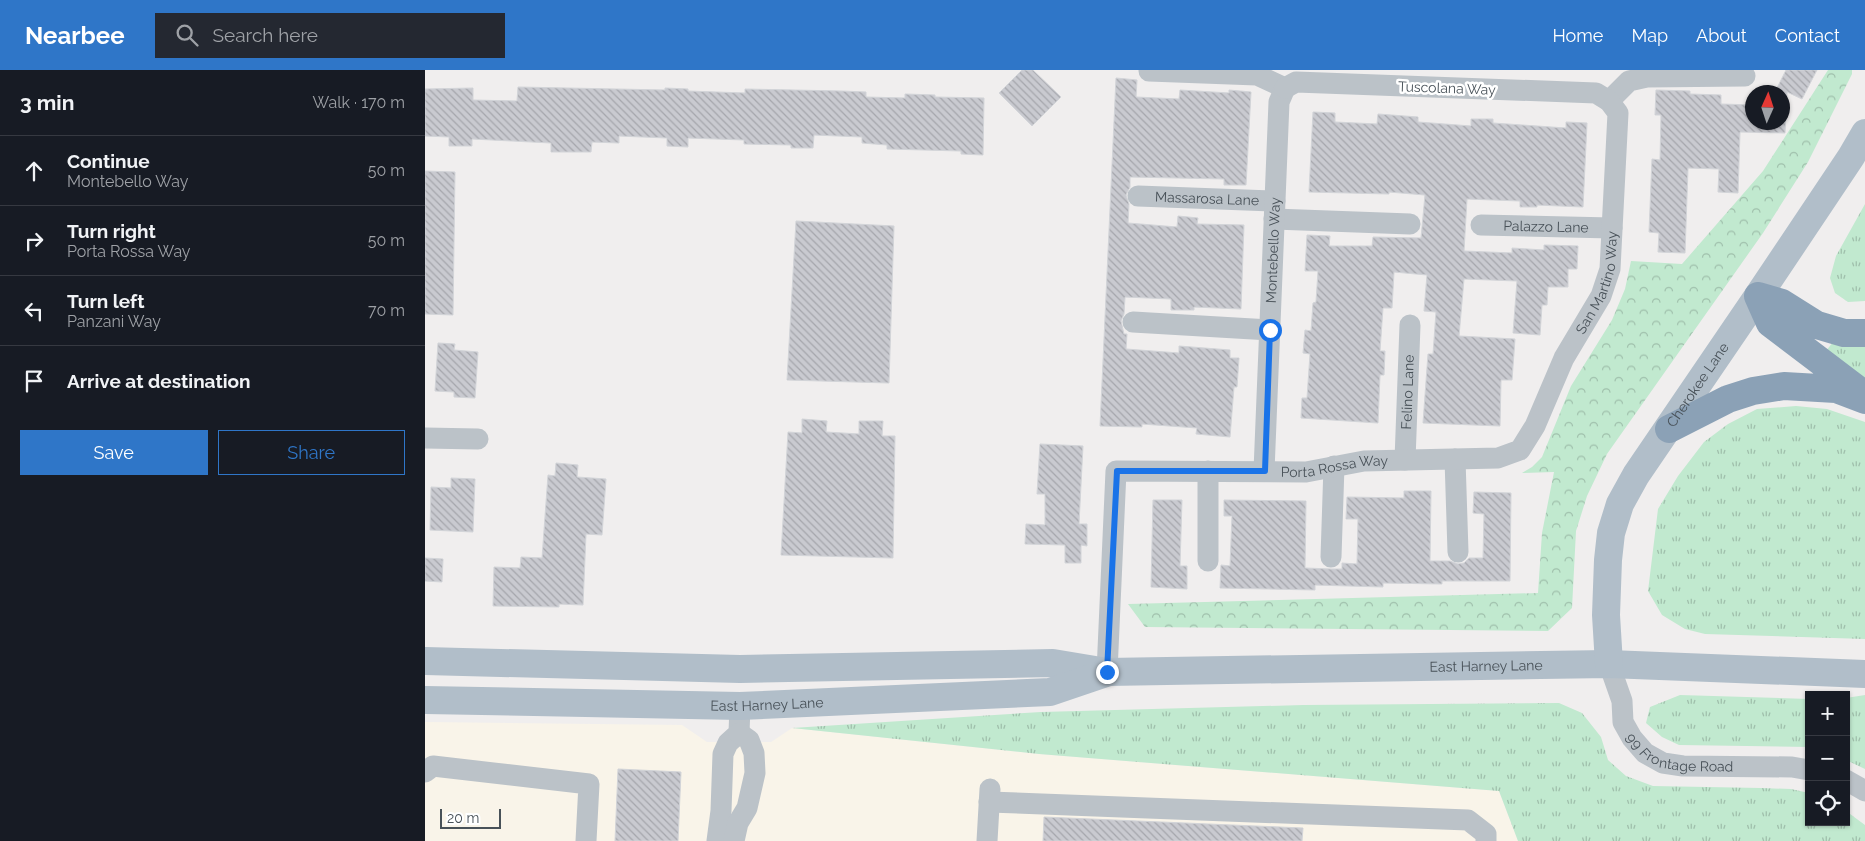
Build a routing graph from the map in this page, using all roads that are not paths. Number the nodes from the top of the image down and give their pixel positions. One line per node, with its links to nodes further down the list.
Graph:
1 (1149, 71): 4 (street)
2 (1745, 76): 5 (street)
3 (1375, 78): 4 (street, Tuscolana Way); 5 (street, Tuscolana Way)
4 (1285, 88): 8 (street, Montebello Way)
5 (1609, 101): 11 (street, San Martino Way)
6 (1865, 133): 12 (main road, Cherokee Lane)
7 (1138, 196): 8 (street, Massarosa Lane)
8 (1275, 210): 9 (street, Massarosa Lane); 15 (street, Montebello Way)
9 (1410, 224)
10 (1481, 225): 11 (street, Palazzo Lane)
11 (1612, 228): 22 (street, San Martino Way)
12 (1758, 296): 16 (highway); 17 (highway); 19 (main road, Cherokee Lane)
13 (1133, 322): 15 (street)
14 (1410, 325): 24 (street, Felino Lane)
15 (1270, 330): 27 (street, Montebello Way)
16 (1865, 333)
17 (1865, 395)
18 (1865, 400): 19 (highway)
19 (1669, 429): 32 (main road, Cherokee Lane)
20 (425, 438): 21 (street)
21 (478, 439)
22 (1520, 450): 23 (street, Porta Rossa Way)
23 (1455, 459): 24 (street, Porta Rossa Way); 28 (street)
24 (1405, 460): 25 (street, Porta Rossa Way)
25 (1334, 466): 27 (street, Porta Rossa Way); 29 (street)
26 (1208, 471): 27 (street, Porta Rossa Way); 30 (street); 33 (street, Porta Rossa Way)
27 (1265, 471)
28 (1458, 552)
29 (1331, 557)
30 (1208, 561)
31 (425, 661): 33 (main road, East Harney Lane)
32 (1609, 664): 33 (main road, East Harney Lane); 34 (main road, East Harney Lane); 37 (street, 99 Frontage Road)
33 (1107, 672): 36 (main road, East Harney Lane)
34 (1865, 674)
35 (425, 700): 36 (main road, East Harney Lane)
36 (740, 720): 42 (street); 43 (street)
37 (1805, 769)
38 (425, 772): 41 (street)
39 (1848, 781): 40 (street)
40 (1865, 791)
41 (586, 841)
42 (717, 841)
43 (734, 841)
44 (987, 841): 45 (street)
45 (1486, 841)

